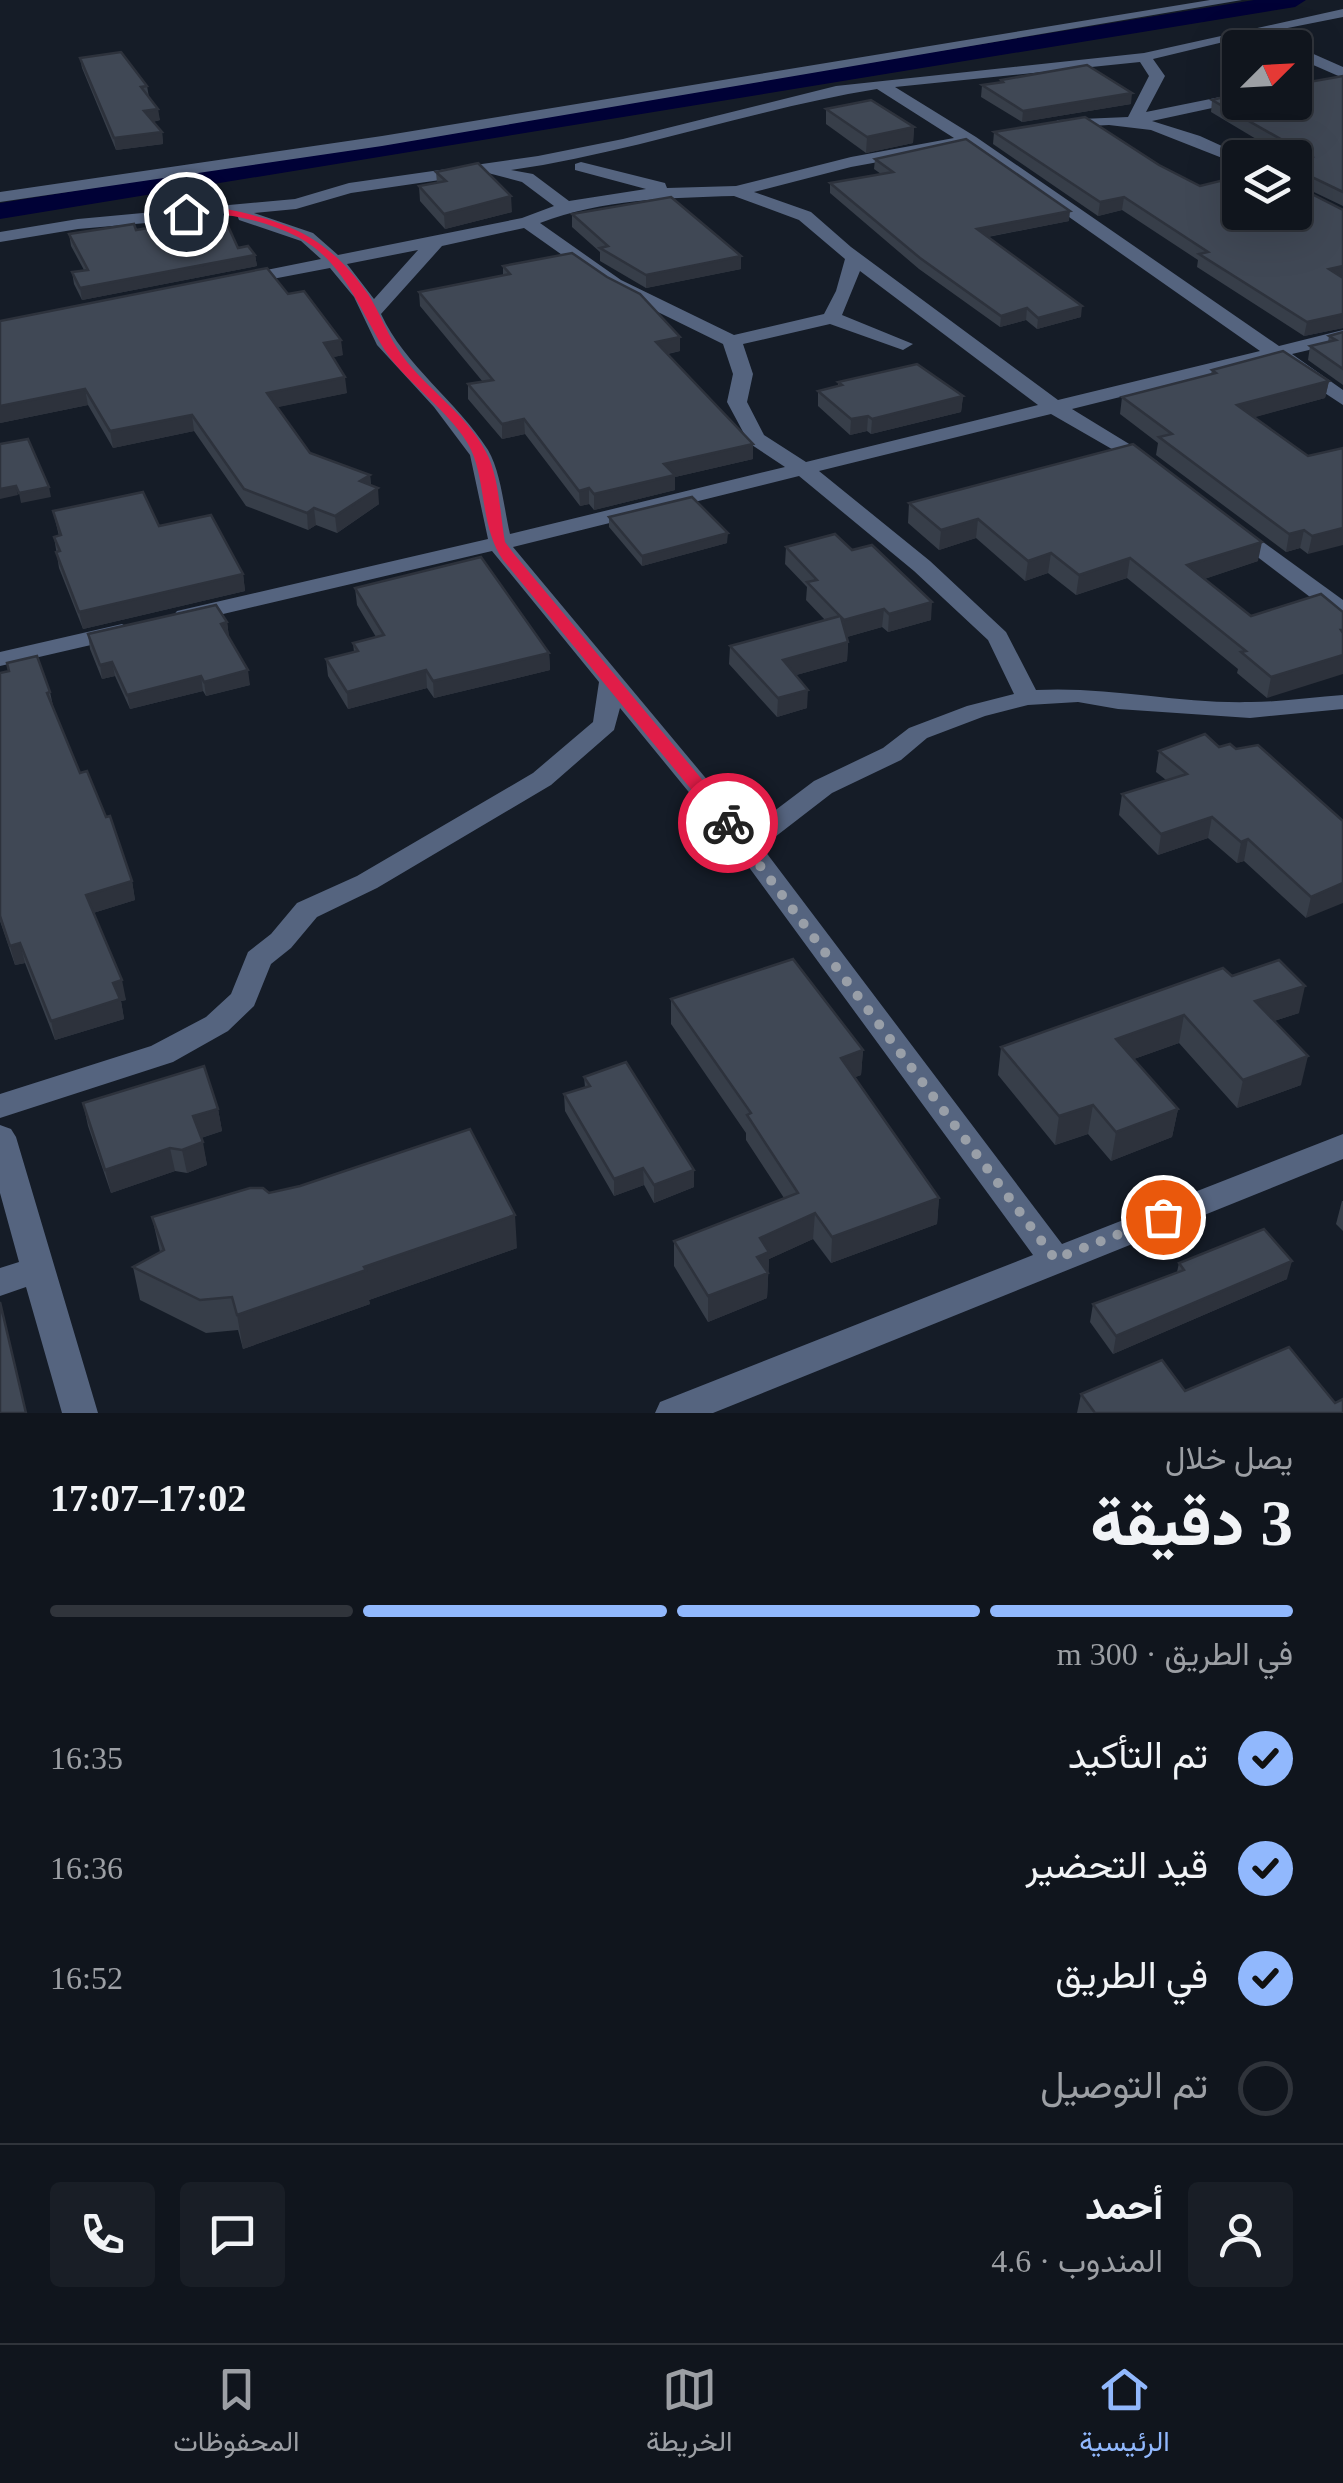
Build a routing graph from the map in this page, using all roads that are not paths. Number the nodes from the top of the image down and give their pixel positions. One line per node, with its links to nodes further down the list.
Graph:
1 (1228, 0): 22 (street)
2 (1343, 14): 3 (street)
3 (1261, 30)
4 (1222, 38): 5 (street)
5 (1144, 58): 9 (street); 11 (street)
6 (1312, 60): 7 (street)
7 (1343, 76): 8 (street)
8 (1322, 82)
9 (880, 84): 14 (street); 15 (street)
10 (1222, 102): 11 (street)
11 (1135, 120): 12 (street); 16 (street)
12 (1034, 129)
13 (1001, 135): 14 (street)
14 (968, 140): 19 (street); 37 (street)
15 (604, 148): 17 (street); 18 (street)
16 (1222, 152)
17 (484, 169): 18 (street); 25 (street)
18 (566, 180): 21 (street); 24 (street)
19 (790, 180): 20 (street); 23 (street)
20 (736, 191): 21 (street); 23 (street)
21 (684, 193): 24 (street)
22 (0, 198)
23 (777, 205): 29 (street)
24 (566, 207): 26 (street)
25 (222, 211): 27 (street); 30 (street)
26 (527, 222): 28 (street); 35 (street)
27 (0, 237)
28 (436, 241): 30 (street); 32 (street)
29 (854, 258): 33 (street); 39 (street)
30 (335, 262): 31 (street); 32 (street)
31 (223, 283)
32 (372, 312): 43 (street)
33 (832, 318): 35 (street); 36 (street)
34 (1343, 336): 37 (street)
35 (732, 341): 40 (street)
36 (903, 344)
37 (1274, 353): 38 (street); 39 (street)
38 (1343, 399)
39 (1054, 407): 40 (street); 41 (street)
40 (802, 469): 43 (street); 47 (street)
41 (1170, 480)
42 (1217, 516): 44 (street)
43 (498, 542): 45 (street); 46 (street)
44 (1343, 611)
45 (0, 660)
46 (611, 682): 49 (street); 50 (street)
47 (1028, 698): 48 (street); 49 (street)
48 (1343, 702)
49 (747, 845): 53 (street)
50 (0, 1106)
51 (0, 1137): 54 (street)
52 (1343, 1146): 53 (street)
53 (1055, 1259): 57 (street)
54 (38, 1269): 55 (street); 56 (street)
55 (0, 1282)
56 (80, 1413)
57 (673, 1413)

